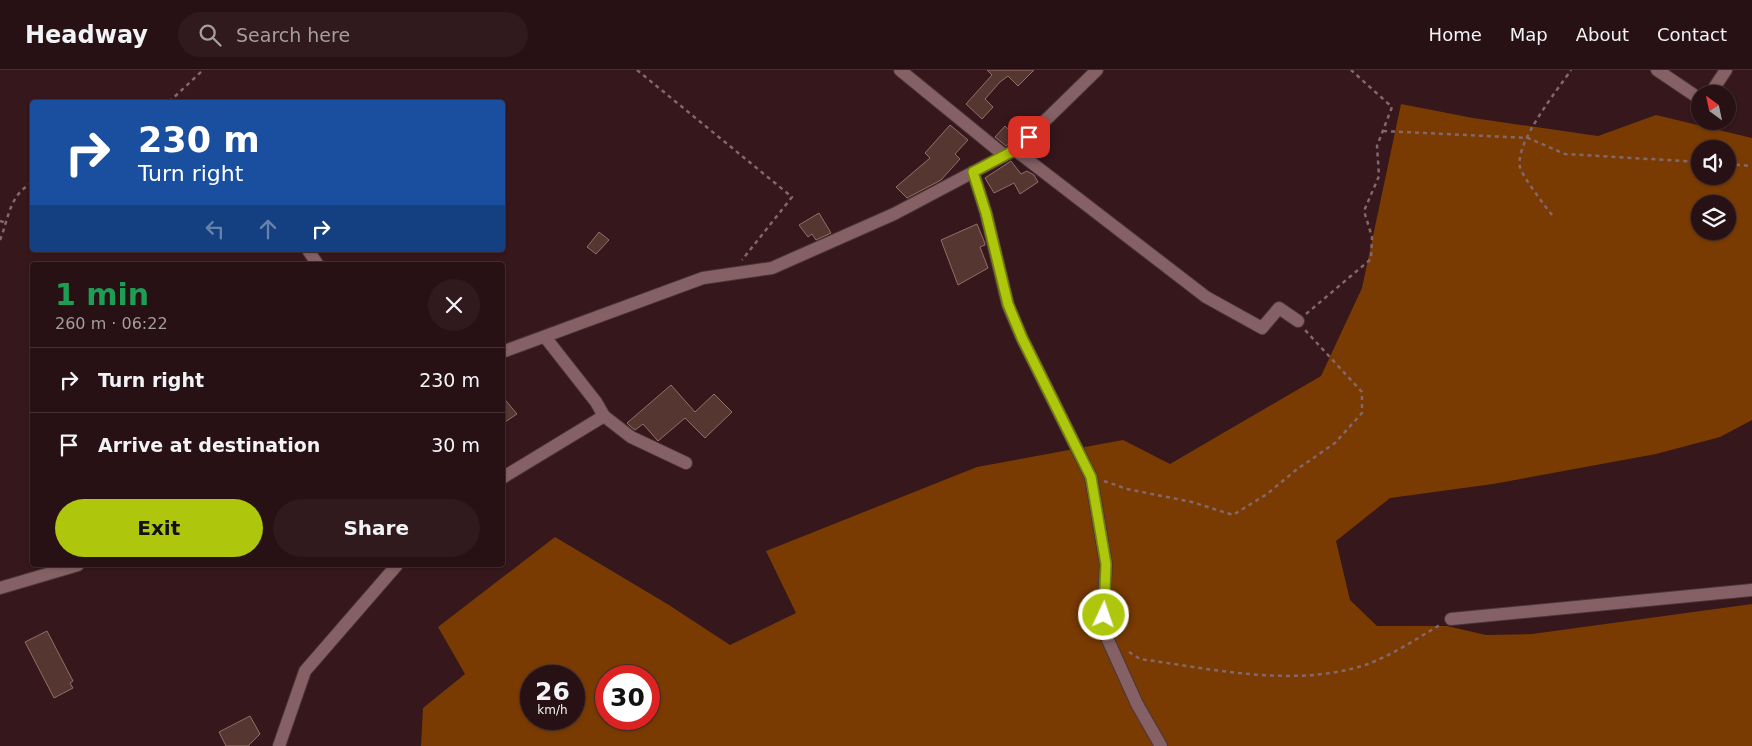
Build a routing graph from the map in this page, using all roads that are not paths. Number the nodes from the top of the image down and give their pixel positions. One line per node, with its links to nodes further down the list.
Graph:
1 (900, 70): 7 (street)
2 (1097, 70): 7 (street)
3 (1657, 70): 6 (street)
4 (1726, 70): 5 (street)
5 (1716, 85)
6 (1691, 93)
7 (1010, 153): 8 (street); 9 (street)
8 (973, 172): 10 (street); 21 (street)
9 (1298, 321)
10 (545, 337): 11 (street); 12 (street)
11 (505, 351)
12 (604, 416): 13 (street); 14 (street)
13 (686, 464)
14 (505, 476)
15 (71, 567): 17 (street)
16 (395, 567): 20 (street)
17 (0, 588)
18 (1752, 590): 19 (street)
19 (1451, 619)
20 (279, 746)
21 (1161, 746)

